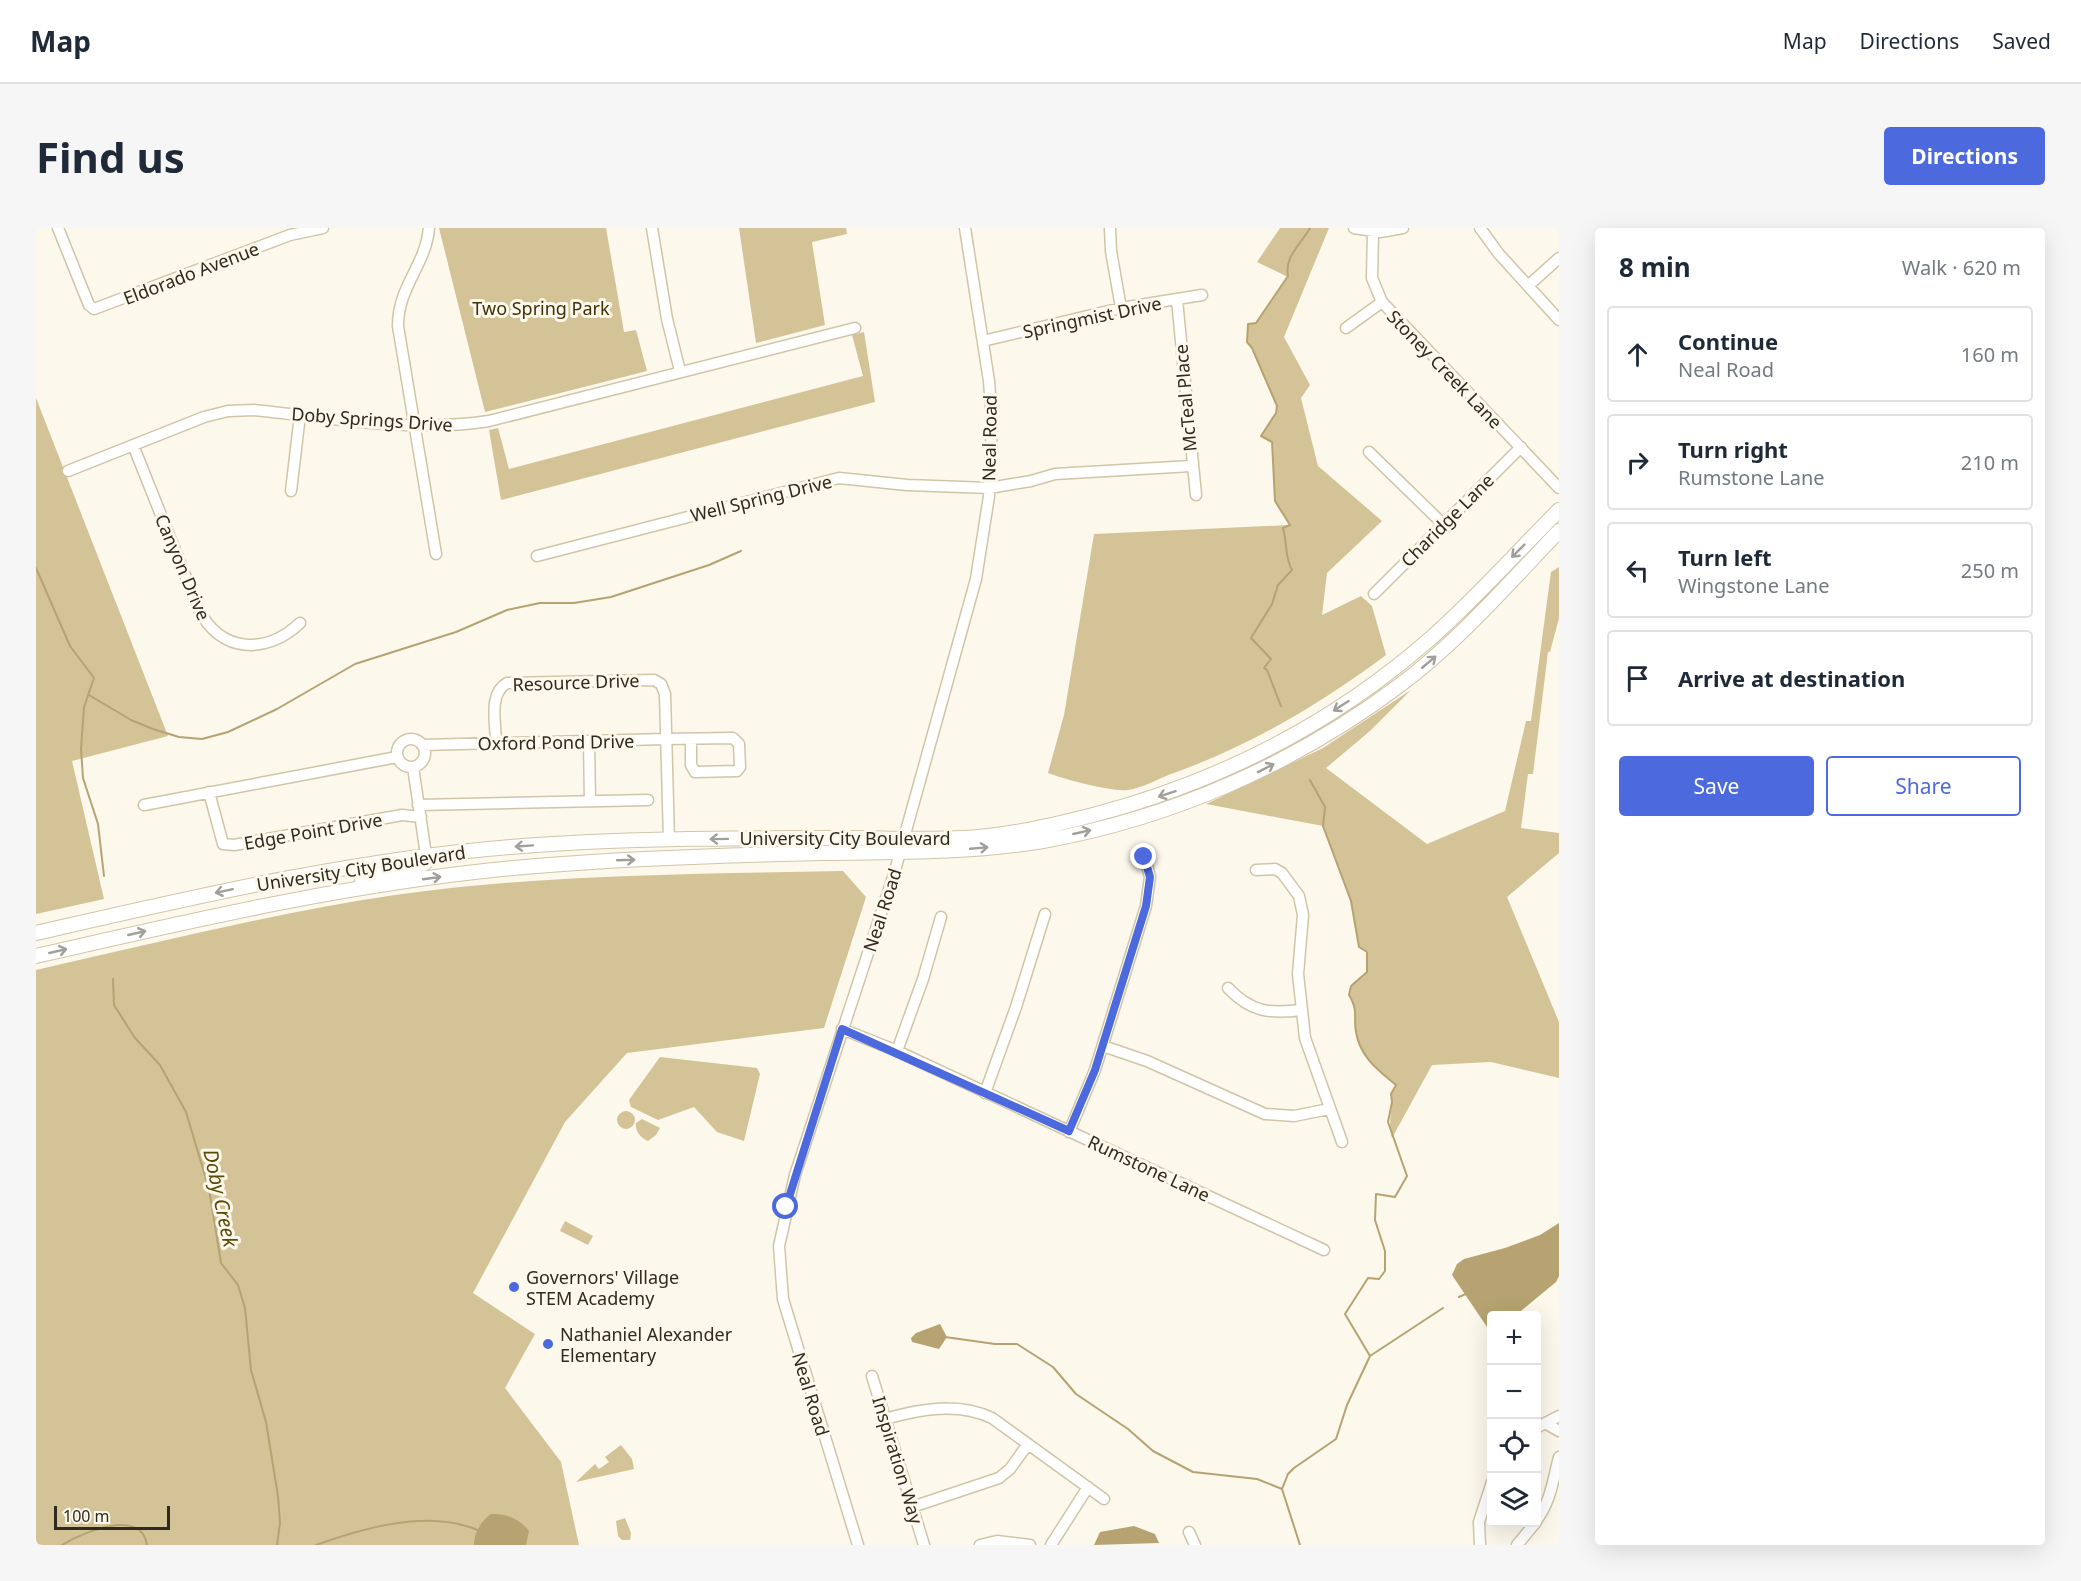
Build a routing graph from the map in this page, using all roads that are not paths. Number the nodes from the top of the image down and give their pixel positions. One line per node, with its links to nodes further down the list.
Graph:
1 (58, 228): 2 (street, Eldorado Avenue)
2 (323, 228)
3 (429, 228): 23 (street)
4 (652, 228): 21 (street)
5 (965, 228): 20 (street, Neal Road)
6 (1110, 228): 16 (street)
7 (1354, 228): 10 (street)
8 (1403, 228): 10 (street)
9 (1480, 228): 12 (street)
10 (1373, 231): 15 (street, Stoney Creek Lane)
11 (1559, 258): 12 (street)
12 (1528, 286): 17 (street)
13 (1202, 295): 14 (street, Springmist Drive)
14 (1177, 300): 16 (street, Springmist Drive); 27 (street, McTeal Place)
15 (1382, 302): 19 (street); 25 (street, Stoney Creek Lane)
16 (1121, 308): 20 (street, Springmist Drive)
17 (1559, 321)
18 (855, 328): 21 (street, Doby Springs Drive)
19 (1346, 328)
20 (983, 341): 29 (street, Neal Road)
21 (680, 371): 23 (street, Doby Springs Drive)
22 (300, 415): 23 (street, Doby Springs Drive); 24 (street, Doby Springs Drive); 31 (street)
23 (414, 425): 36 (street)
24 (133, 445): 28 (street, Doby Springs Drive); 39 (street, Canyon Drive)
25 (1521, 447): 30 (street, Stoney Creek Lane); 34 (street, Charidge Lane)
26 (1370, 452): 34 (street)
27 (1191, 466): 29 (street, Well Spring Drive); 32 (street, McTeal Place)
28 (68, 471)
29 (989, 488): 37 (street, Well Spring Drive); 53 (street, Neal Road)
30 (1559, 488)
31 (291, 491)
32 (1196, 495)
33 (1559, 510): 53 (main road, University City Boulevard, one-way to 53)
34 (1443, 524): 38 (street, Charidge Lane)
35 (1559, 531): 55 (main road, University City Boulevard, one-way to 35)
36 (436, 554)
37 (537, 556)
38 (1374, 594)
39 (300, 623)
40 (666, 739): 41 (street, Oxford Pond Drive); 42 (street, Oxford Pond Drive); 43 (street, Resource Drive); 54 (street, Resource Drive)
41 (691, 739): 41 (street, Oxford Pond Drive)
42 (589, 741): 43 (street, Oxford Pond Drive); 49 (street)
43 (496, 743): 44 (street, Oxford Pond Drive)
44 (422, 745): 45 (street, Oxford Pond Drive); 46 (street)
45 (398, 757): 46 (street); 47 (street)
46 (413, 767): 51 (street)
47 (210, 792): 50 (street); 52 (street, Edge Point Drive)
48 (648, 800): 49 (street)
49 (590, 801): 51 (street)
50 (144, 805)
51 (418, 805): 52 (street)
52 (421, 817): 56 (street)
53 (904, 838): 54 (main road, University City Boulevard, one-way to 54); 55 (street, Neal Road)
54 (669, 840): 56 (main road, University City Boulevard, one-way to 56)
55 (900, 852): 59 (main road, University City Boulevard, one-way to 55); 66 (street, Neal Road)
56 (426, 855): 59 (main road); 62 (main road, University City Boulevard, one-way to 62)
57 (1144, 857): 67 (street)
58 (1256, 870): 65 (street)
59 (331, 891): 63 (main road, University City Boulevard, one-way to 59)
60 (1045, 914): 69 (street)
61 (940, 917): 68 (street)
62 (36, 933)
63 (36, 956)
64 (1228, 988): 65 (street)
65 (1301, 1010): 70 (street)
66 (842, 1029): 68 (street, Rumstone Lane); 88 (street, Neal Road)
67 (1102, 1046): 70 (street); 71 (street)
68 (897, 1051): 69 (street, Rumstone Lane)
69 (985, 1093): 71 (street, Rumstone Lane)
70 (1329, 1109): 72 (street)
71 (1069, 1131): 73 (street, Rumstone Lane)
72 (1342, 1142)
73 (1324, 1250)
74 (872, 1376): 76 (street, Inspiration Way)
75 (1559, 1416): 77 (street)
76 (885, 1419): 79 (street); 84 (street, Inspiration Way)
77 (1541, 1425): 78 (street)
78 (1559, 1431)
79 (1028, 1444): 81 (street); 84 (street)
80 (1559, 1456): 85 (street)
81 (1088, 1487): 83 (street); 92 (street)
82 (1487, 1495): 94 (street)
83 (1104, 1499)
84 (912, 1507): 89 (street, Inspiration Way)
85 (1541, 1516)
86 (1532, 1527): 95 (street)
87 (1189, 1532): 93 (street)
88 (858, 1545)
89 (924, 1545)
90 (980, 1545): 91 (street)
91 (1030, 1545)
92 (1051, 1545)
93 (1195, 1545)
94 (1480, 1545)
95 (1517, 1545)

